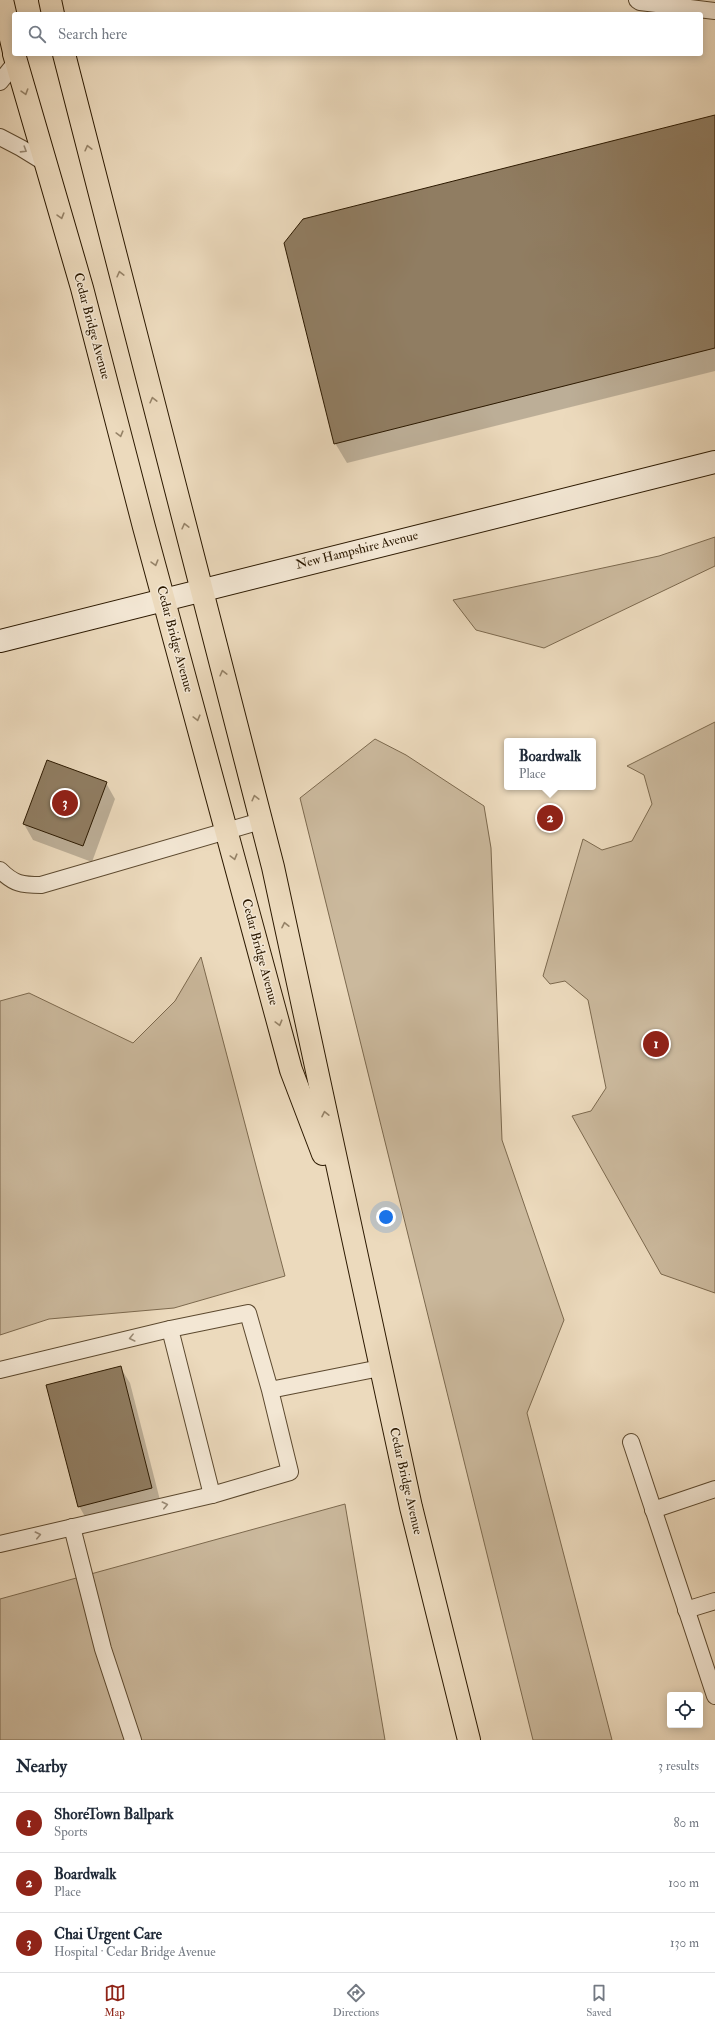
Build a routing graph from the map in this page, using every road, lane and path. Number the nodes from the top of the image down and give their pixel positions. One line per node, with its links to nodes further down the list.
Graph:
1 (2, 0): 6 (main road, Cedar Bridge Avenue)
2 (50, 0): 5 (main road)
3 (637, 0): 4 (lane)
4 (715, 11)
5 (53, 12)
6 (12, 43)
7 (15, 56): 9 (lane); 11 (main road, Cedar Bridge Avenue, one-way to 11)
8 (65, 56): 13 (main road, Cedar Bridge Avenue, one-way to 8)
9 (0, 82)
10 (0, 137): 11 (lane, one-way to 11)
11 (47, 164): 14 (main road, Cedar Bridge Avenue, one-way to 14)
12 (715, 462): 13 (main road, New Hampshire Avenue)
13 (202, 590): 14 (main road, New Hampshire Avenue); 16 (main road, Cedar Bridge Avenue, one-way to 13)
14 (165, 599): 15 (main road, New Hampshire Avenue); 17 (main road, Cedar Bridge Avenue, one-way to 17)
15 (0, 640)
16 (261, 821): 17 (lane); 19 (main road, Cedar Bridge Avenue, one-way to 16)
17 (227, 830): 18 (lane); 19 (main road, Cedar Bridge Avenue, one-way to 19)
18 (0, 870)
19 (348, 1221): 21 (main road, Cedar Bridge Avenue)
20 (170, 1329): 22 (lane, one-way to 22); 23 (lane); 26 (lane)
21 (380, 1368): 23 (lane); 34 (main road, Cedar Bridge Avenue)
22 (0, 1370)
23 (270, 1390): 26 (lane)
24 (631, 1442): 27 (lane)
25 (715, 1489): 27 (lane)
26 (212, 1495): 28 (lane, one-way to 26)
27 (653, 1510): 31 (lane)
28 (72, 1527): 29 (lane, one-way to 28); 33 (lane)
29 (0, 1544)
30 (715, 1601): 31 (lane)
31 (686, 1610): 32 (lane)
32 (715, 1696)
33 (133, 1740)
34 (469, 1740)

